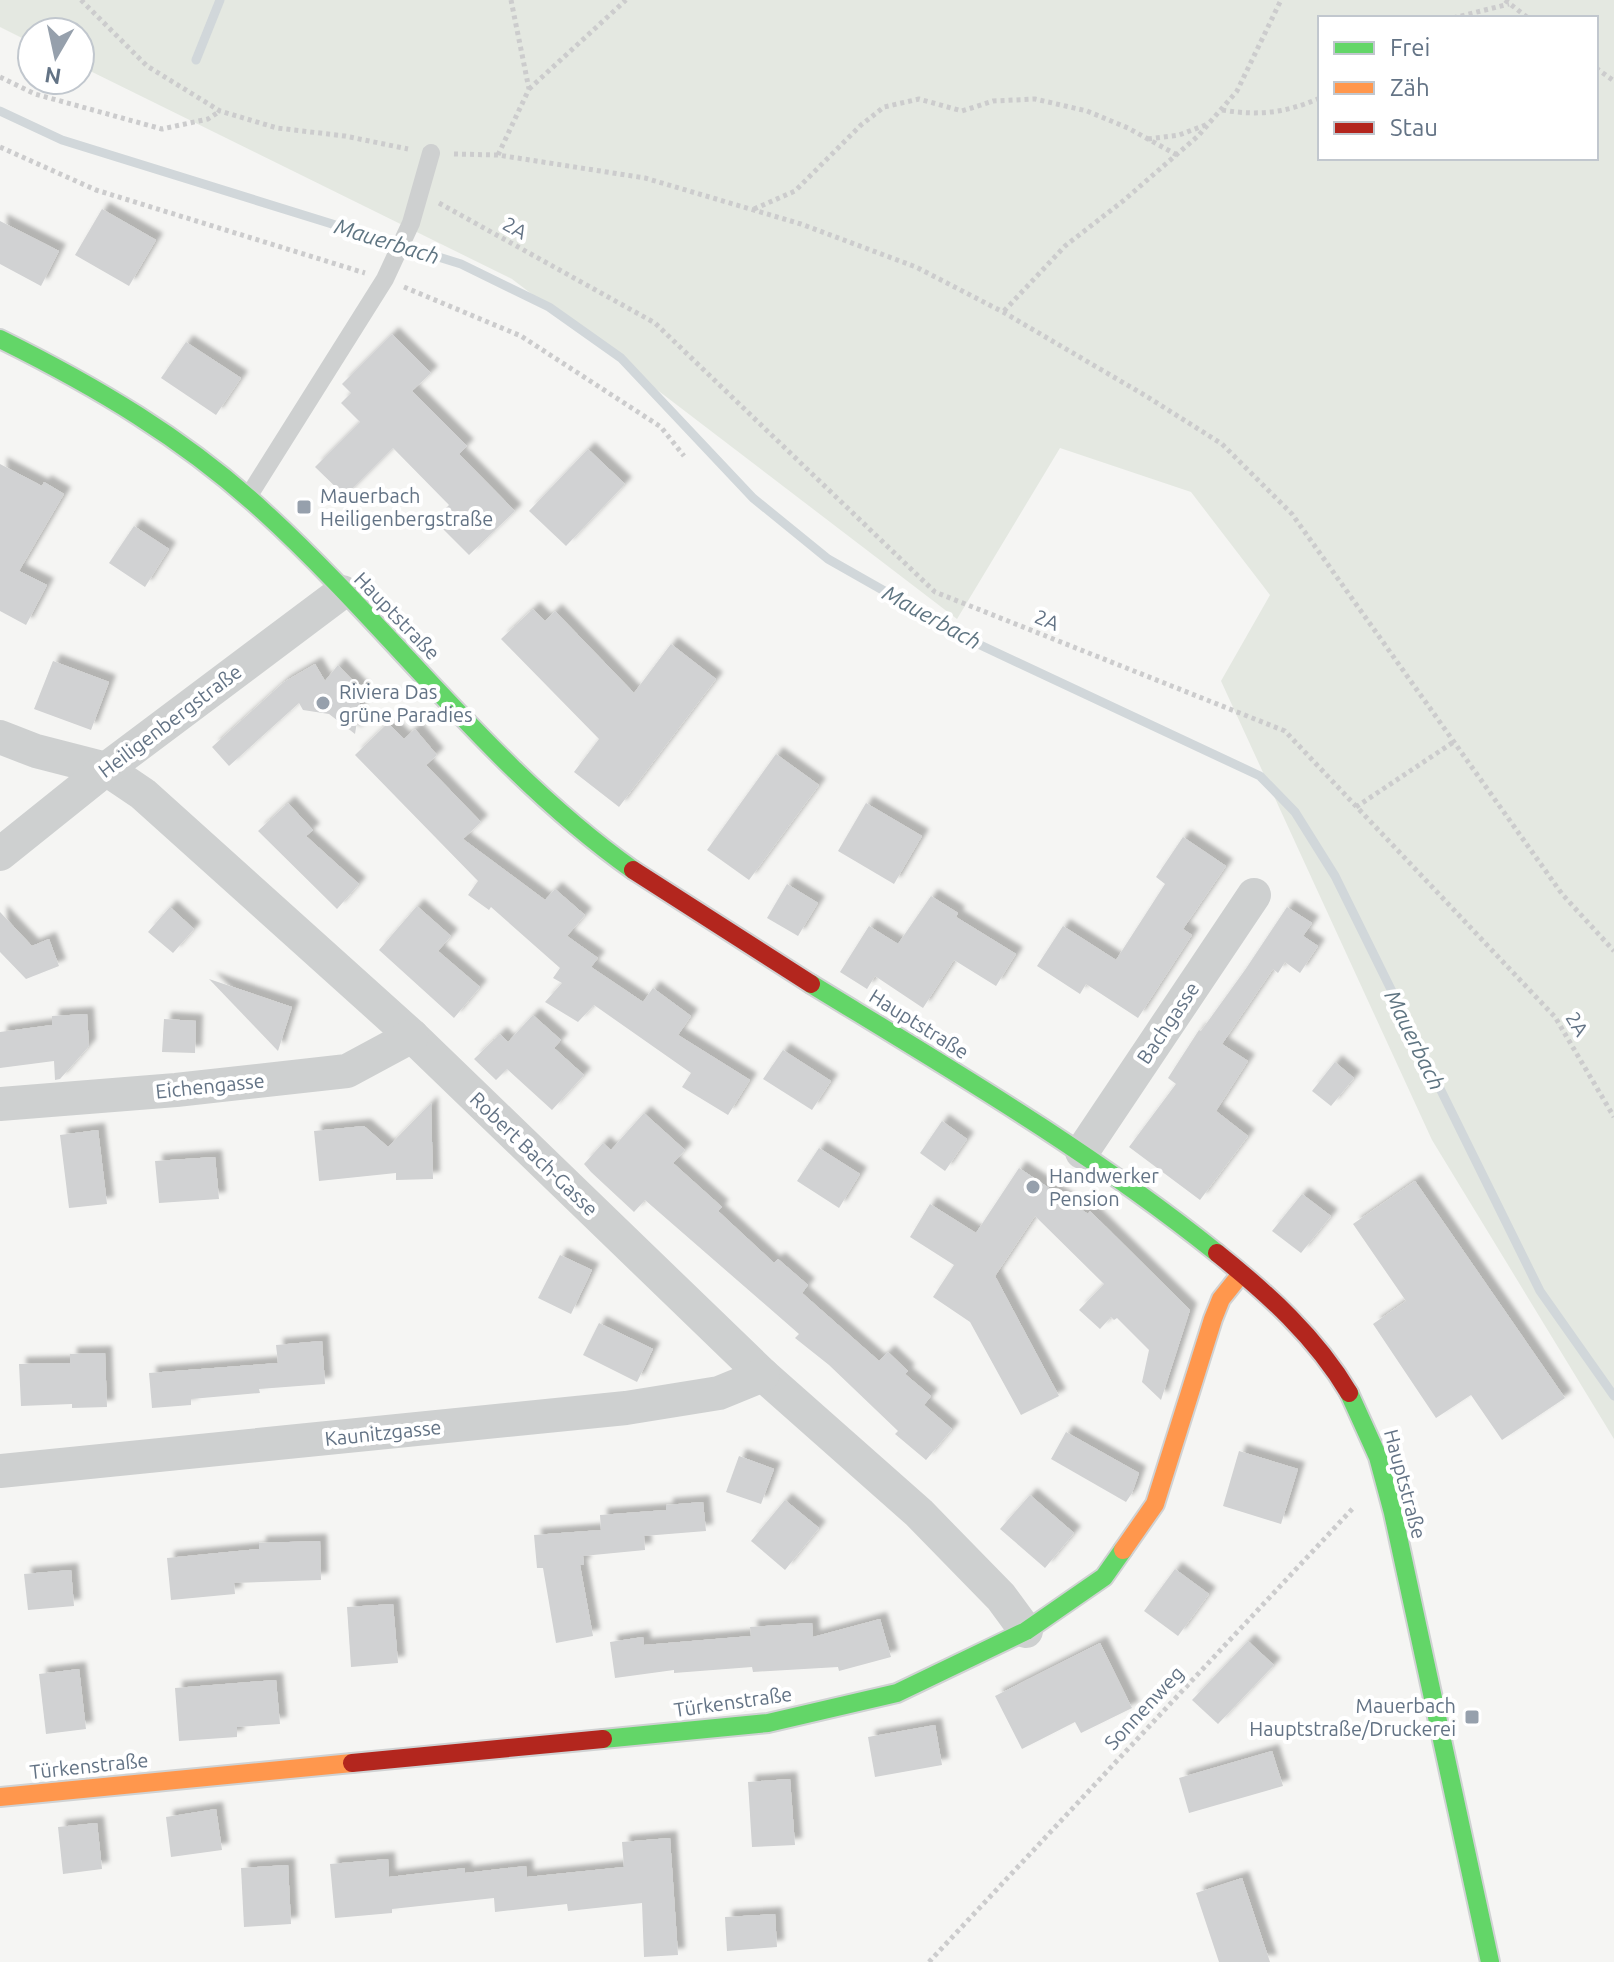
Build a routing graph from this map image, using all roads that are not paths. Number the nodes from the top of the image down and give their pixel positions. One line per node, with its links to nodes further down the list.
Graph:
1 (431, 153): 3 (lane)
2 (0, 339): 3 (main road, Hauptstraße)
3 (248, 497): 4 (main road, Hauptstraße)
4 (342, 592): 6 (street, Heiligenbergstraße); 11 (main road, Hauptstraße)
5 (0, 737): 6 (street, Robert Bach-Gasse)
6 (106, 769): 7 (street, Heiligenbergstraße); 9 (street, Robert Bach-Gasse)
7 (0, 854)
8 (1254, 895): 11 (street, Bachgasse)
9 (412, 1036): 10 (street, Eichengasse); 13 (street, Robert Bach-Gasse)
10 (0, 1104)
11 (1082, 1152): 12 (main road, Hauptstraße)
12 (1241, 1274): 15 (main road, Türkenstraße); 17 (main road, Hauptstraße)
13 (763, 1375): 14 (street, Kaunitzgasse); 15 (street, Robert Bach-Gasse)
14 (0, 1471)
15 (1026, 1631): 16 (main road, Türkenstraße)
16 (0, 1797)
17 (1490, 1962)

